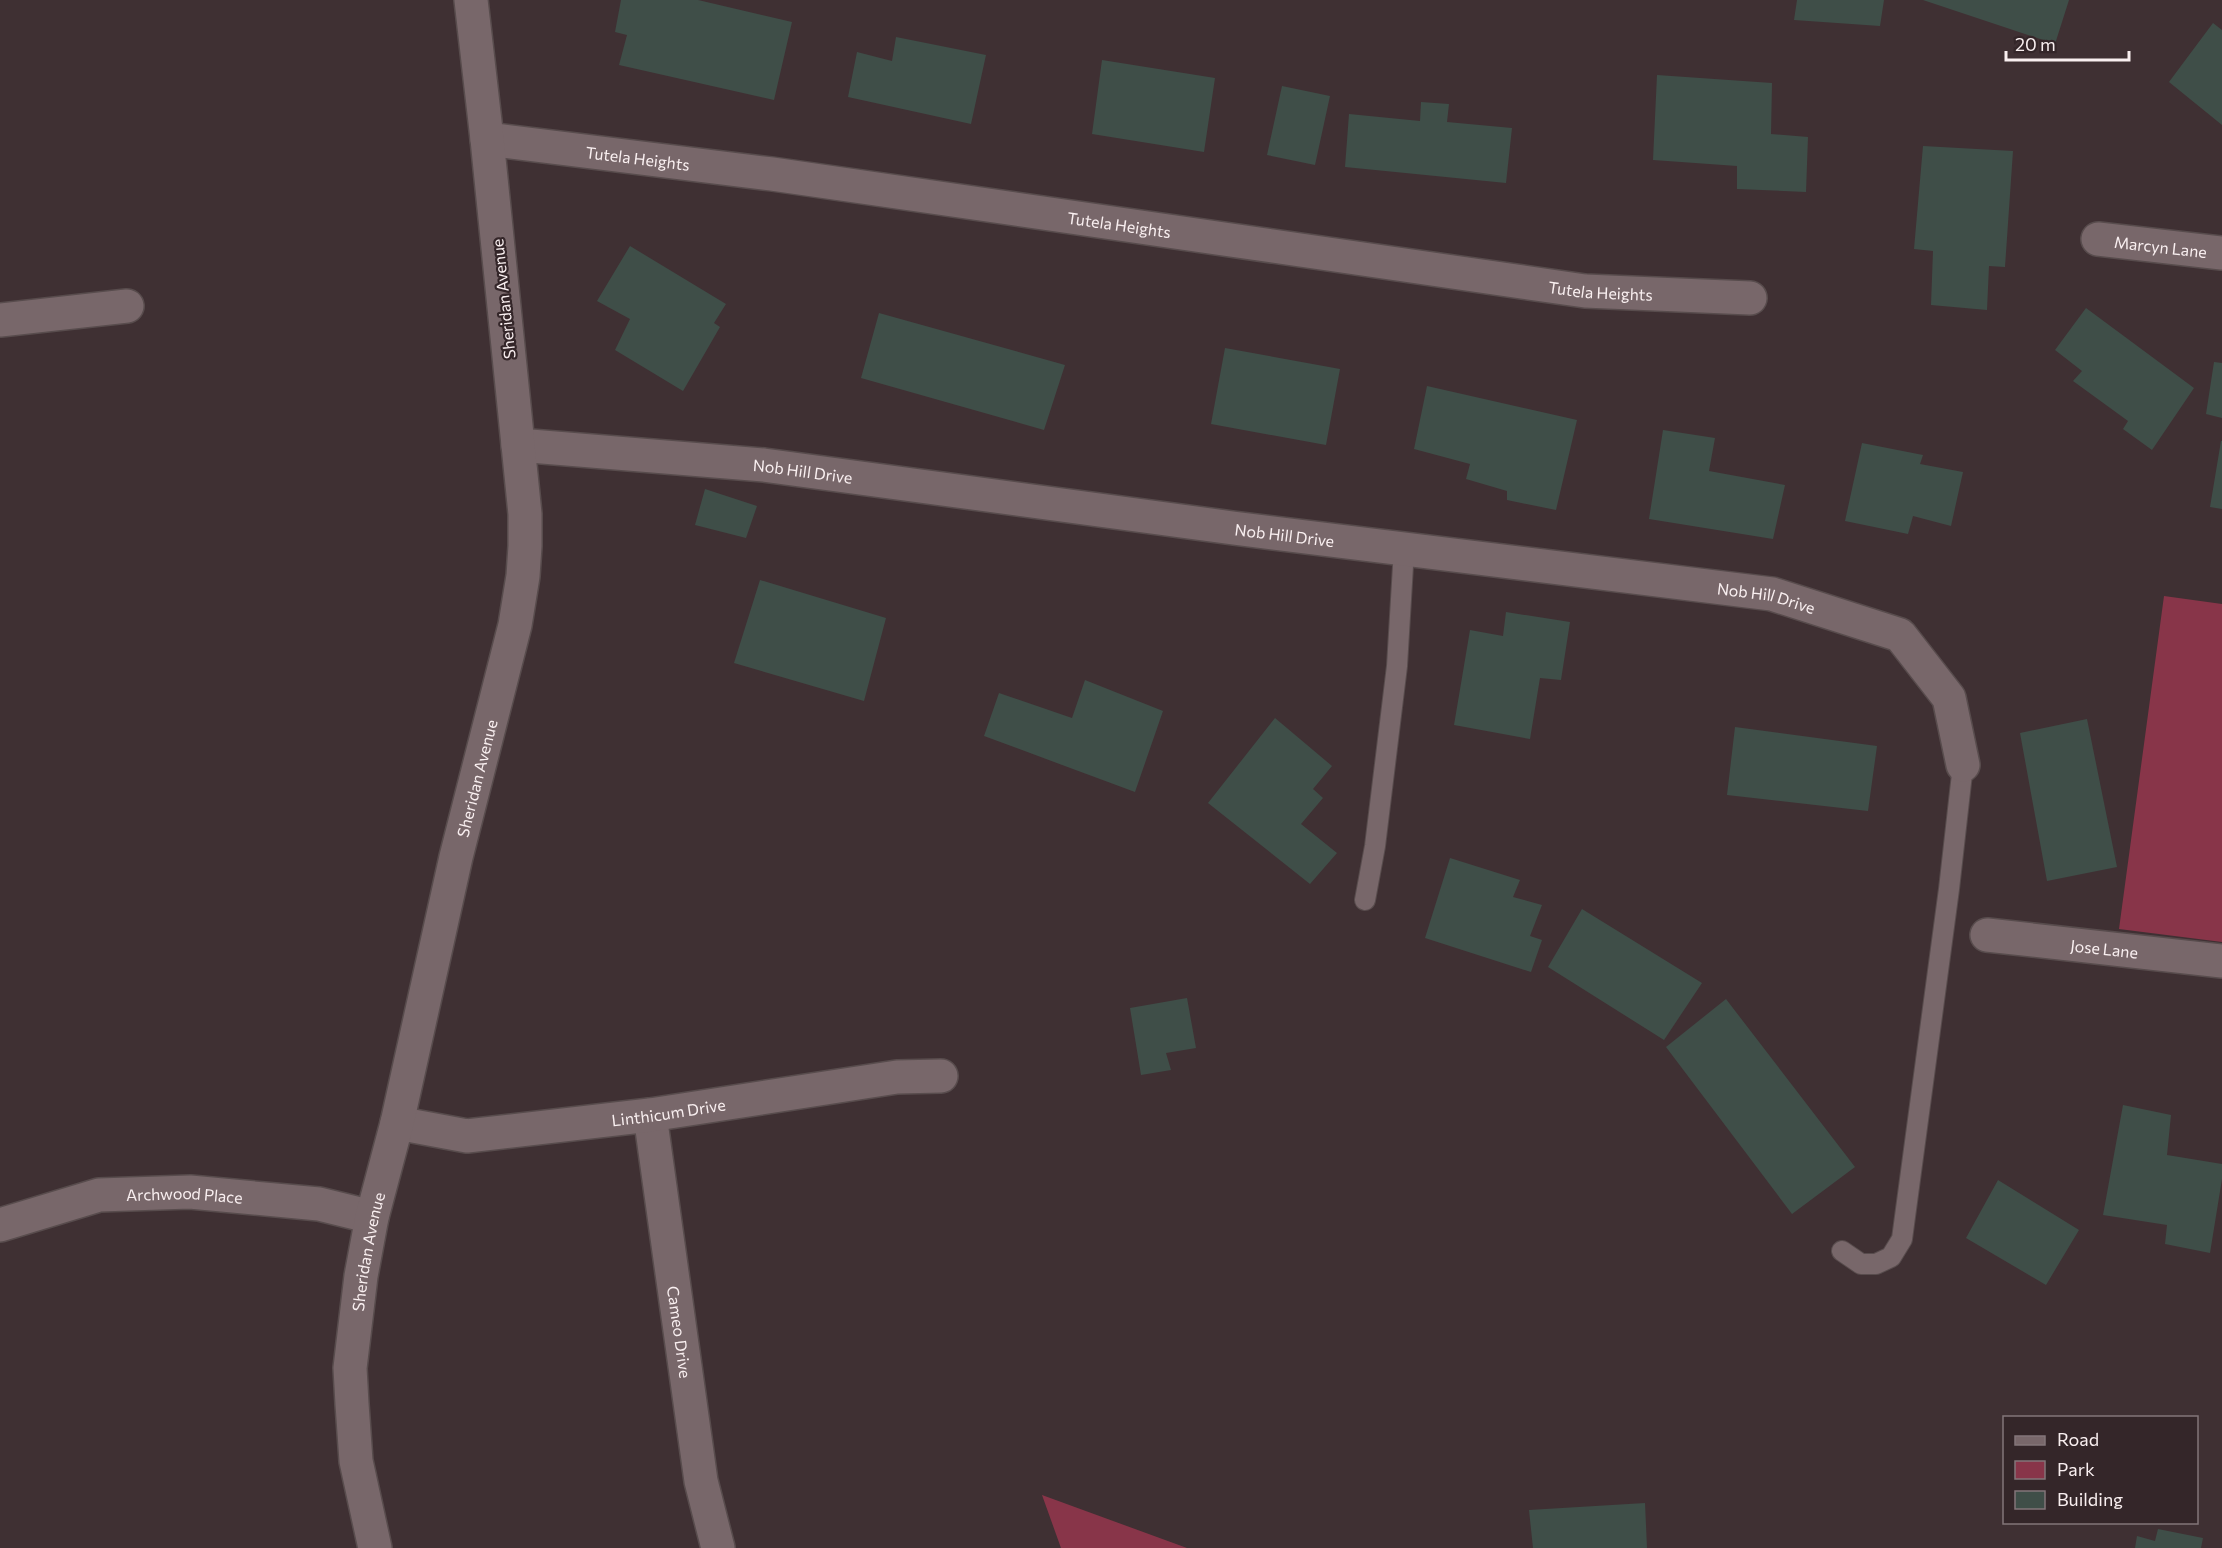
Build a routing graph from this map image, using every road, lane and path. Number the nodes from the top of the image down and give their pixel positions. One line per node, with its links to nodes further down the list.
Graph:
1 (471, 0): 2 (street, Sheridan Avenue)
2 (488, 139): 5 (street, Tutela Heights); 8 (street, Sheridan Avenue)
3 (2098, 239): 4 (street, Marcyn Lane)
4 (2222, 253)
5 (1750, 298)
6 (127, 306): 7 (street)
7 (0, 320)
8 (518, 445): 9 (street, Nob Hill Drive); 16 (street, Sheridan Avenue)
9 (1404, 549): 10 (street, Nob Hill Drive); 11 (lane)
10 (1963, 765): 19 (lane)
11 (1365, 900)
12 (1987, 935): 13 (street, Jose Lane)
13 (2222, 961)
14 (941, 1076): 15 (street, Linthicum Drive)
15 (650, 1115): 16 (street, Linthicum Drive); 21 (street, Cameo Drive)
16 (397, 1123): 17 (street, Sheridan Avenue)
17 (372, 1217): 18 (street, Archwood Place); 20 (street, Sheridan Avenue)
18 (0, 1225)
19 (1842, 1251)
20 (375, 1548)
21 (718, 1548)

